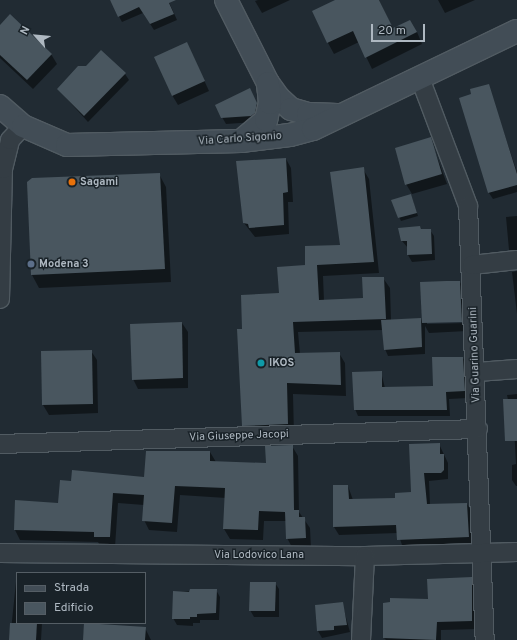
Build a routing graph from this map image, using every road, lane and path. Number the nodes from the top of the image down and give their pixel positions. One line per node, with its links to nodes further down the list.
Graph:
1 (226, 0): 4 (street)
2 (517, 31): 3 (street, Via Carlo Sigonio)
3 (420, 78): 6 (street, Via Carlo Sigonio); 10 (street, Via Guarino Guarini)
4 (268, 83): 6 (street); 8 (street)
5 (0, 106): 7 (street, Via Carlo Sigonio)
6 (338, 116): 8 (street, Via Carlo Sigonio)
7 (23, 126): 8 (street, Via Carlo Sigonio); 11 (street)
8 (241, 141)
9 (517, 260): 10 (street)
10 (472, 265): 13 (street, Via Guarino Guarini)
11 (0, 299)
12 (517, 370): 13 (street)
13 (477, 372): 14 (street, Via Guarino Guarini)
14 (478, 429): 15 (street, Via Giuseppe Jacopi); 18 (street, Via Guarino Guarini)
15 (0, 444)
16 (517, 552): 18 (street, Via Lodovico Lana)
17 (0, 553): 19 (street, Via Lodovico Lana)
18 (483, 554): 19 (street, Via Lodovico Lana); 21 (street, Via Guarino Guarini)
19 (365, 556): 20 (street)
20 (361, 640)
21 (485, 640)

